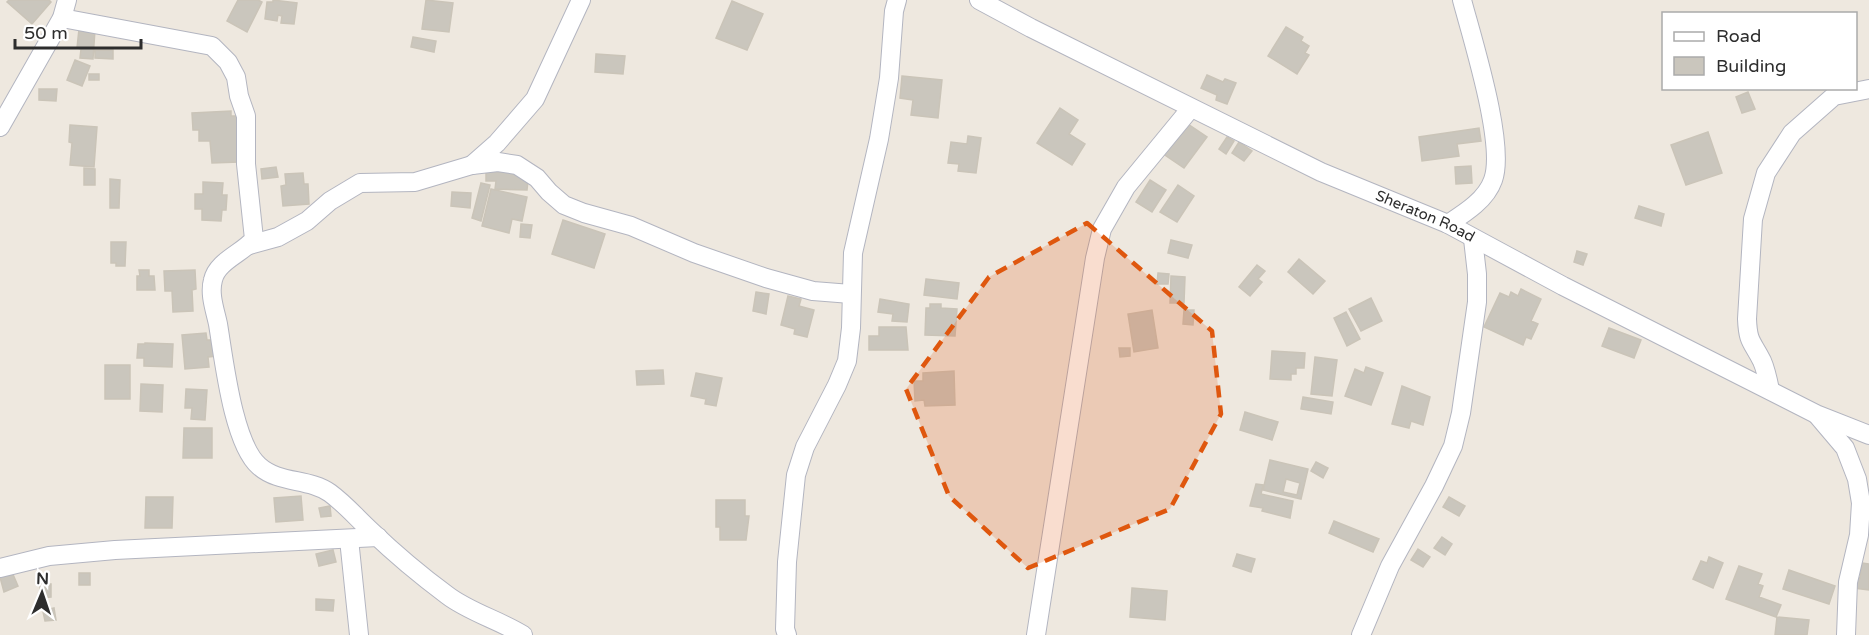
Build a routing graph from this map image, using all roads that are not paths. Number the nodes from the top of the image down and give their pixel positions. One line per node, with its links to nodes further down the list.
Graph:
1 (581, 0): 9 (street)
2 (897, 0): 13 (street)
3 (979, 0): 7 (street, Sheraton Road)
4 (1462, 0): 10 (street)
5 (64, 9): 8 (street); 12 (street)
6 (1869, 89): 14 (street)
7 (1191, 108): 10 (street, Sheraton Road); 23 (street)
8 (0, 127)
9 (472, 165): 12 (street); 13 (street)
10 (1448, 224): 11 (street, Sheraton Road)
11 (1473, 239): 14 (street, Sheraton Road); 24 (street)
12 (249, 244): 17 (street)
13 (851, 294): 22 (street)
14 (1770, 390): 15 (street, Sheraton Road)
15 (1816, 414): 16 (street, Sheraton Road); 25 (street)
16 (1869, 435)
17 (378, 537): 18 (street); 21 (street)
18 (349, 539): 19 (street); 20 (street)
19 (0, 568)
20 (359, 635)
21 (523, 635)
22 (787, 635)
23 (1036, 635)
24 (1361, 635)
25 (1846, 635)

